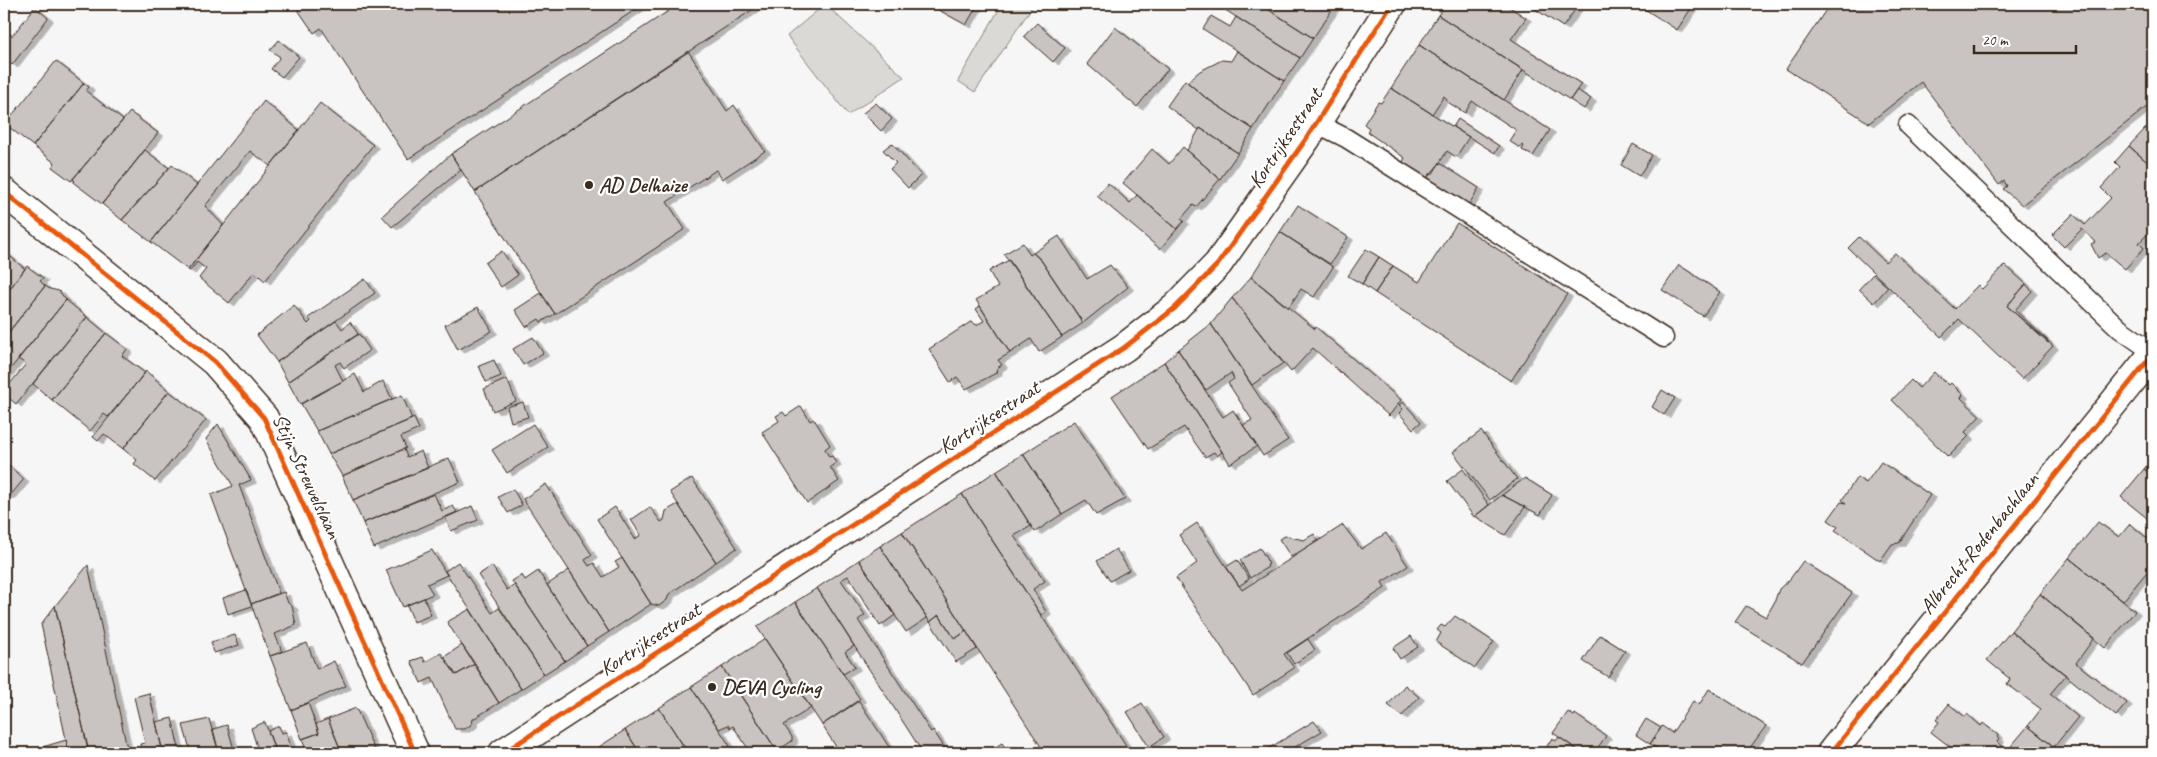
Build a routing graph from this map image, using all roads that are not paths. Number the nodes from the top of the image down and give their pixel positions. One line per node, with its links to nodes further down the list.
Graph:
1 (1392, 4): 2 (street, Kortrijksestraat)
2 (1316, 123): 5 (lane); 8 (street, Kortrijksestraat)
3 (1908, 125): 6 (lane)
4 (4, 192): 7 (street, Stijn Streuvelslaan)
5 (1664, 338)
6 (2153, 353): 9 (street, Albrecht Rodenbachlaan)
7 (415, 753)
8 (503, 753)
9 (1831, 753)

